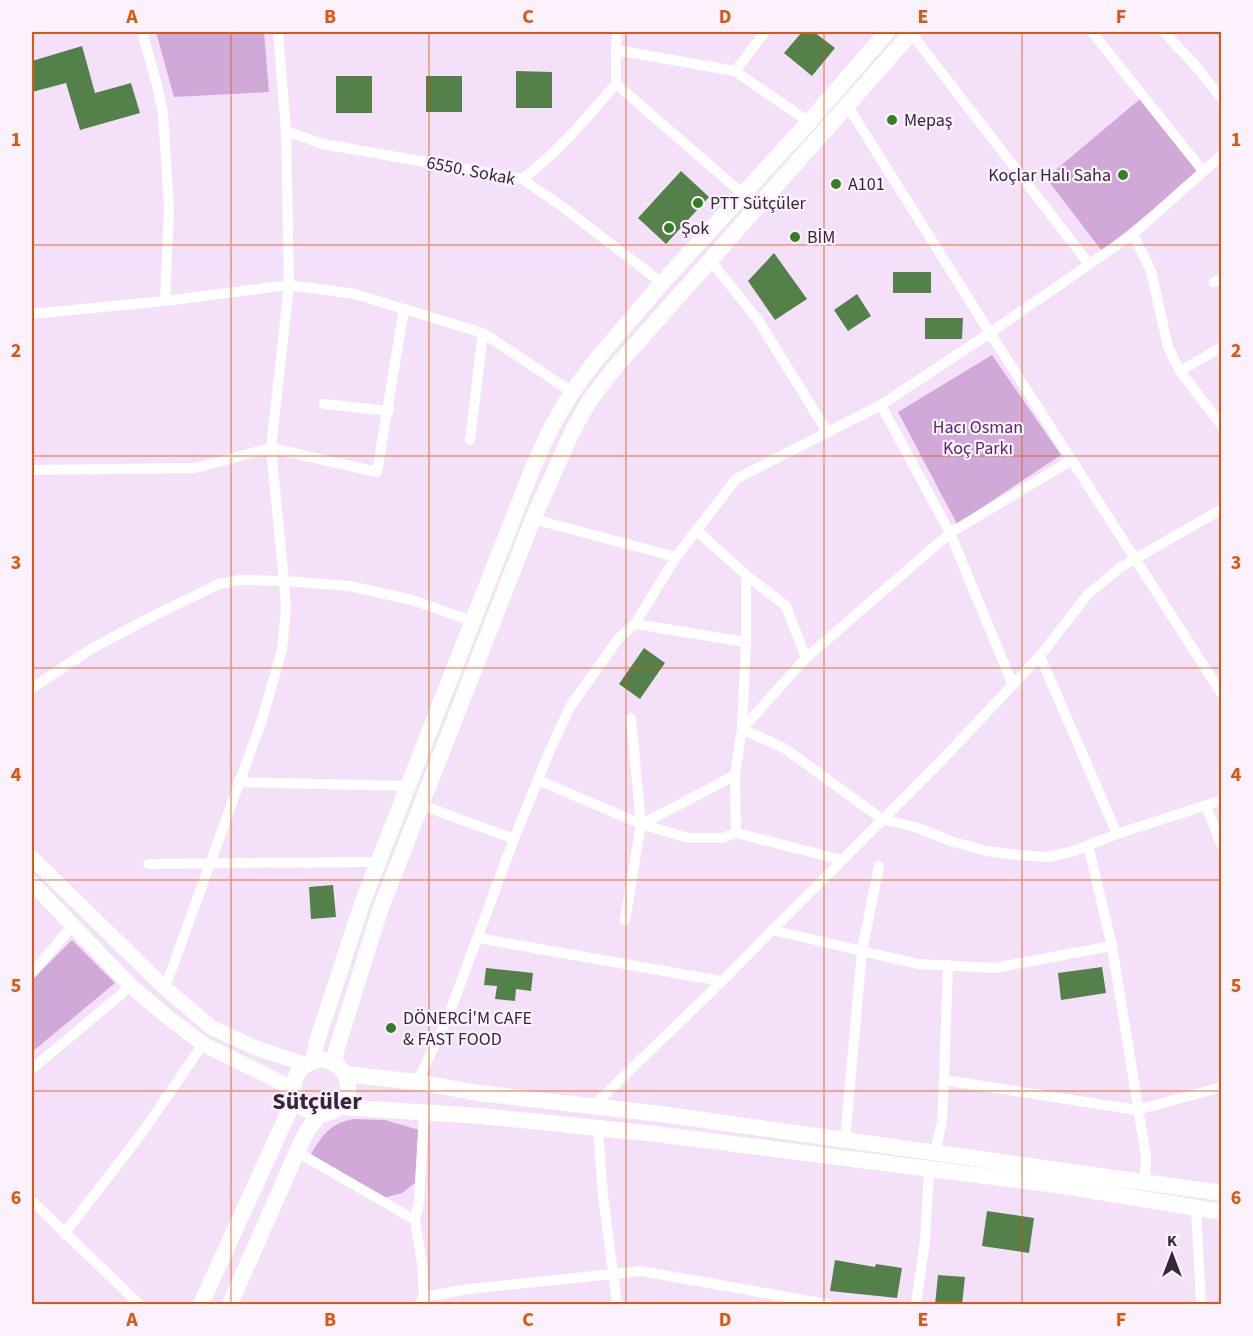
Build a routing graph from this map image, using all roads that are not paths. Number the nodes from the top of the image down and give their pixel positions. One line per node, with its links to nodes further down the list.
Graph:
1 (142, 32): 25 (street)
2 (278, 32): 15 (street)
3 (617, 32): 9 (street)
4 (765, 32): 10 (street)
5 (887, 32): 14 (main road)
6 (911, 32): 13 (main road); 22 (street)
7 (1092, 32): 17 (street)
8 (1164, 32): 12 (street)
9 (616, 50): 10 (street); 11 (street)
10 (735, 71): 14 (street)
11 (616, 84): 18 (street); 19 (street)
12 (1221, 99)
13 (847, 105): 21 (main road); 29 (street)
14 (809, 122): 19 (main road)
15 (286, 130): 18 (street, 6550. Sokak); 24 (street)
16 (1221, 155): 17 (street)
17 (1203, 171): 20 (street)
18 (522, 179): 23 (street, 6550. Sokak)
19 (743, 194): 23 (main road)
20 (1133, 234): 22 (street); 31 (street)
21 (710, 260): 37 (street); 43 (main road)
22 (1089, 264): 29 (street)
23 (662, 283): 32 (main road)
24 (289, 285): 25 (street); 26 (street); 39 (street)
25 (165, 301): 27 (street)
26 (404, 309): 28 (street); 35 (street)
27 (32, 314)
28 (483, 333): 32 (street); 38 (street)
29 (990, 333): 34 (street); 40 (street)
30 (1221, 347): 31 (street)
31 (1180, 370): 36 (street)
32 (572, 392): 50 (main road)
33 (324, 404): 35 (street)
34 (881, 405): 37 (street); 45 (street)
35 (389, 411): 39 (street)
36 (1221, 426)
37 (828, 433): 44 (street)
38 (470, 440)
39 (271, 448): 41 (street); 49 (street)
40 (1072, 460): 45 (street); 47 (street)
41 (32, 470)
42 (1221, 509): 47 (street)
43 (533, 519): 46 (street); 67 (main road)
44 (696, 530): 46 (street); 48 (street)
45 (950, 533): 54 (street); 57 (street)
46 (676, 557): 51 (street)
47 (1136, 558): 53 (street); 56 (street)
48 (746, 575): 52 (street); 54 (street)
49 (284, 581): 50 (street); 58 (street); 64 (street)
50 (472, 621): 65 (main road)
51 (635, 624): 52 (street); 63 (street)
52 (746, 642): 61 (street)
53 (1040, 656): 57 (street); 72 (street)
54 (806, 658): 61 (street)
55 (1221, 670): 56 (street)
56 (1210, 676): 59 (street)
57 (1013, 685): 69 (street)
58 (32, 688)
59 (1221, 694)
60 (631, 718): 70 (street)
61 (742, 729): 62 (street); 69 (street)
62 (735, 776): 70 (street); 71 (street)
63 (538, 780): 70 (street); 73 (street)
64 (238, 782): 65 (street); 78 (street)
65 (408, 786): 79 (main road)
66 (1221, 800): 68 (street)
67 (421, 805): 73 (street); 97 (main road)
68 (1206, 806): 72 (street); 75 (street)
69 (882, 819): 74 (street); 77 (street)
70 (641, 824): 71 (street); 83 (street)
71 (736, 832): 77 (street)
72 (1117, 834): 74 (street)
73 (514, 839): 86 (street)
74 (1088, 845): 87 (street)
75 (1221, 846)
76 (32, 858): 93 (main road)
77 (842, 860): 85 (street)
78 (210, 862): 79 (street); 80 (street); 93 (street)
79 (378, 862): 95 (main road)
80 (148, 864)
81 (879, 866): 88 (street)
82 (32, 883): 84 (main road)
83 (625, 921)
84 (73, 926): 90 (street); 92 (main road)
85 (772, 930): 88 (street); 91 (street)
86 (478, 938): 91 (street); 99 (street)
87 (1112, 946): 89 (street); 104 (street)
88 (862, 951): 89 (street); 108 (street)
89 (948, 965): 98 (street)
90 (32, 973)
91 (721, 981): 102 (street)
92 (131, 986): 94 (main road); 96 (street)
93 (165, 988): 95 (main road)
94 (203, 1044): 101 (main road); 118 (street)
95 (310, 1063): 97 (main road); 101 (main road)
96 (32, 1069)
97 (339, 1069): 99 (main road); 103 (main road)
98 (944, 1080): 104 (street); 110 (street)
99 (417, 1082): 102 (main road)
100 (1221, 1087): 104 (street)
101 (295, 1093): 106 (main road); 122 (main road)
102 (593, 1106): 108 (main road)
103 (339, 1107): 105 (main road); 106 (main road)
104 (1137, 1110): 112 (street)
105 (424, 1113): 107 (main road); 117 (street)
106 (321, 1114): 109 (main road)
107 (598, 1128): 111 (main road); 119 (street)
108 (845, 1140): 110 (main road)
109 (297, 1152): 117 (street); 123 (main road)
110 (935, 1153): 112 (main road)
111 (929, 1169): 115 (main road); 126 (street)
112 (1145, 1183): 113 (main road)
113 (1221, 1193)
114 (32, 1201): 118 (street)
115 (1196, 1208): 116 (main road); 127 (street)
116 (1221, 1212)
117 (415, 1220): 120 (street)
118 (64, 1234): 121 (street)
119 (612, 1274): 120 (street); 124 (street); 125 (street)
120 (422, 1301)
121 (139, 1305)
122 (201, 1305)
123 (230, 1305)
124 (617, 1305)
125 (827, 1305)
126 (916, 1305)
127 (1202, 1305)

